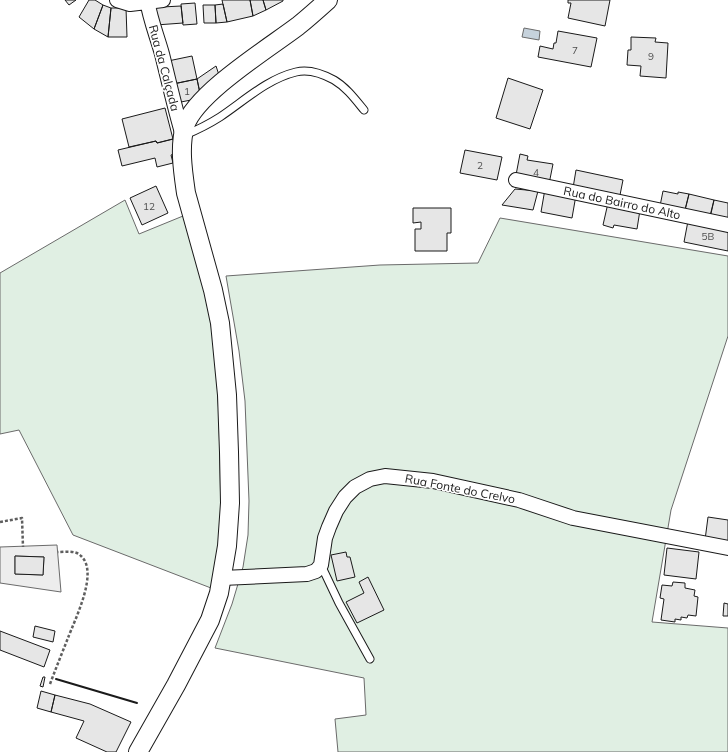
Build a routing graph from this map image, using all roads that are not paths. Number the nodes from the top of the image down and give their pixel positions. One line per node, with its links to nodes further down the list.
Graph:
1 (117, 0): 4 (street)
2 (163, 0): 4 (street)
3 (328, 0): 6 (street)
4 (147, 1): 6 (street, Rua da Calçada)
5 (364, 110): 6 (lane)
6 (183, 136): 11 (street)
7 (516, 180): 8 (street, Rua do Bairro do Alto)
8 (728, 225)
9 (728, 548): 10 (street, Rua Fonte do Crelvo)
10 (321, 565): 11 (street); 12 (lane)
11 (222, 578): 13 (street)
12 (370, 659)
13 (138, 752)

